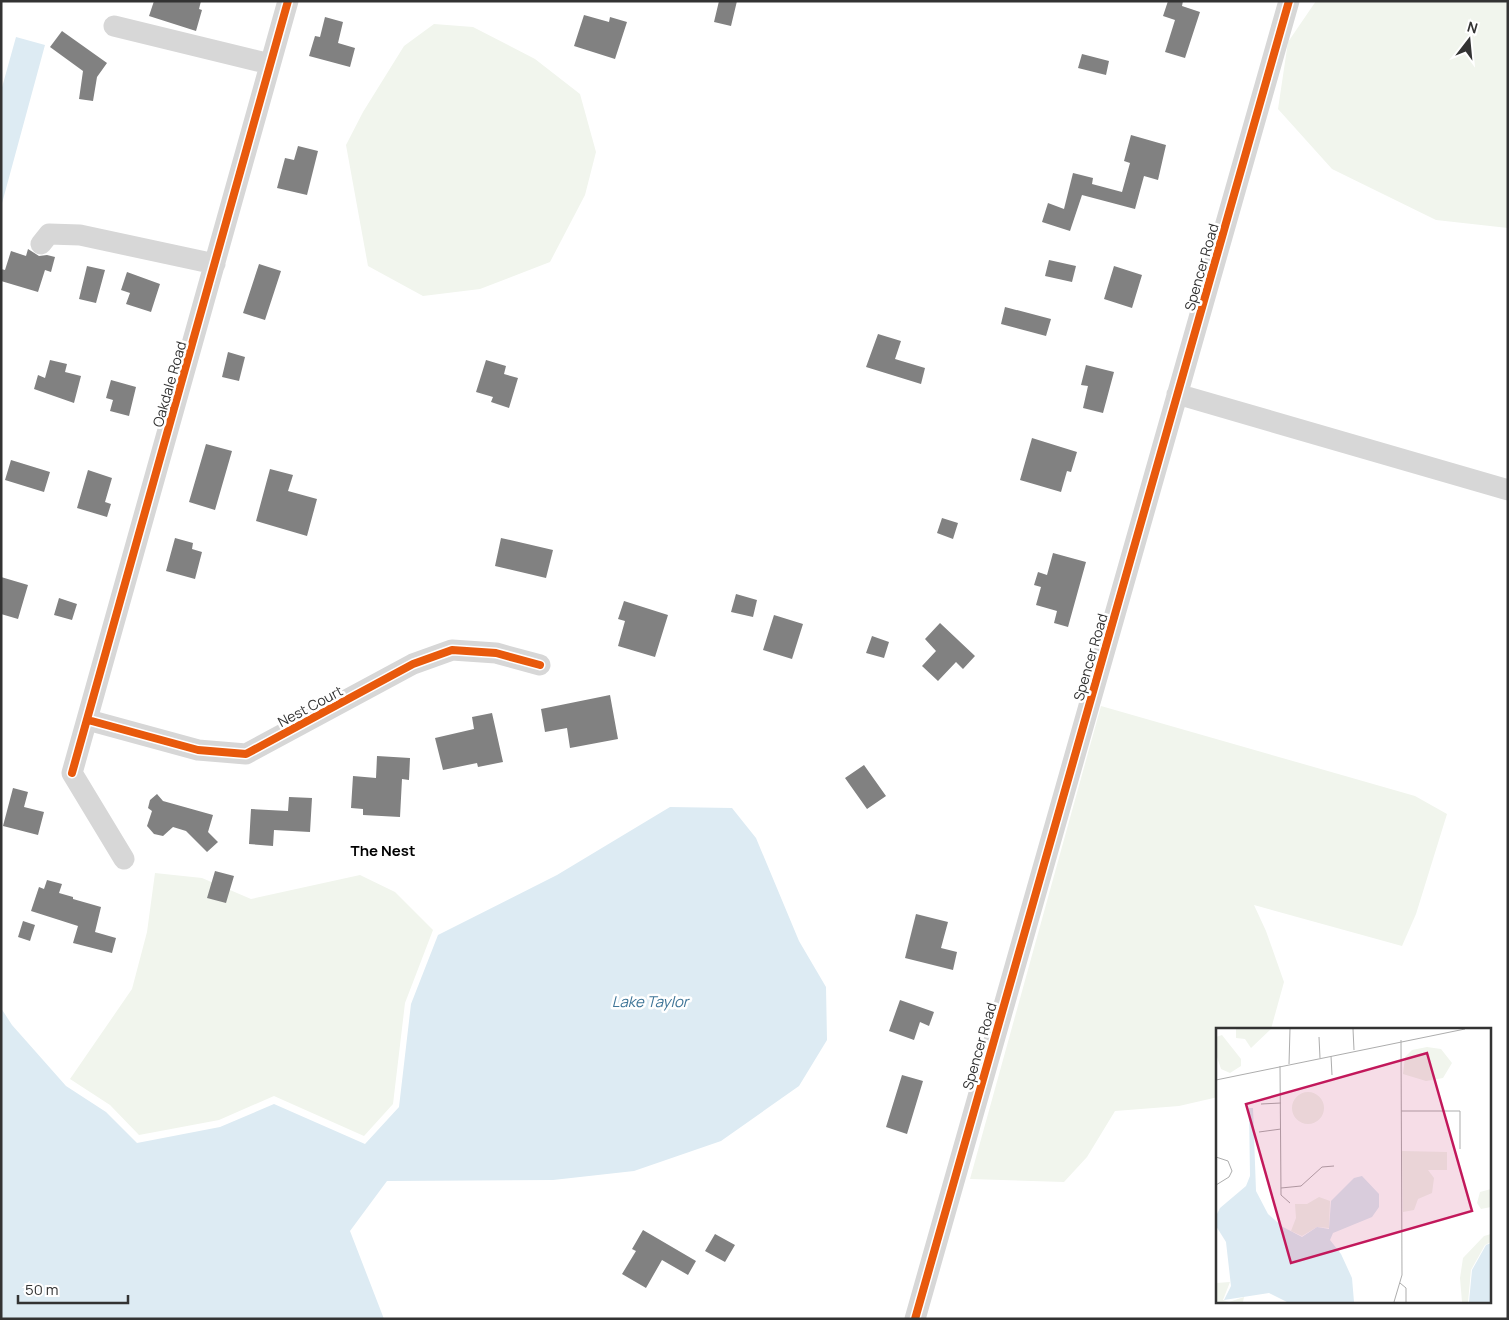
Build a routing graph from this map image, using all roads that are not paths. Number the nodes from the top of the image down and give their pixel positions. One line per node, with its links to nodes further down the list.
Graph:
1 (288, 1): 4 (street, Oakdale Road)
2 (1289, 1): 7 (street, Spencer Road)
3 (114, 26): 4 (street)
4 (270, 64): 6 (street, Oakdale Road)
5 (41, 244): 6 (street)
6 (215, 264): 10 (street, Oakdale Road)
7 (1177, 394): 8 (street); 12 (street, Spencer Road)
8 (1508, 490)
9 (540, 665): 10 (street, Nest Court)
10 (88, 720): 11 (street, Oakdale Road)
11 (124, 859)
12 (915, 1319)

